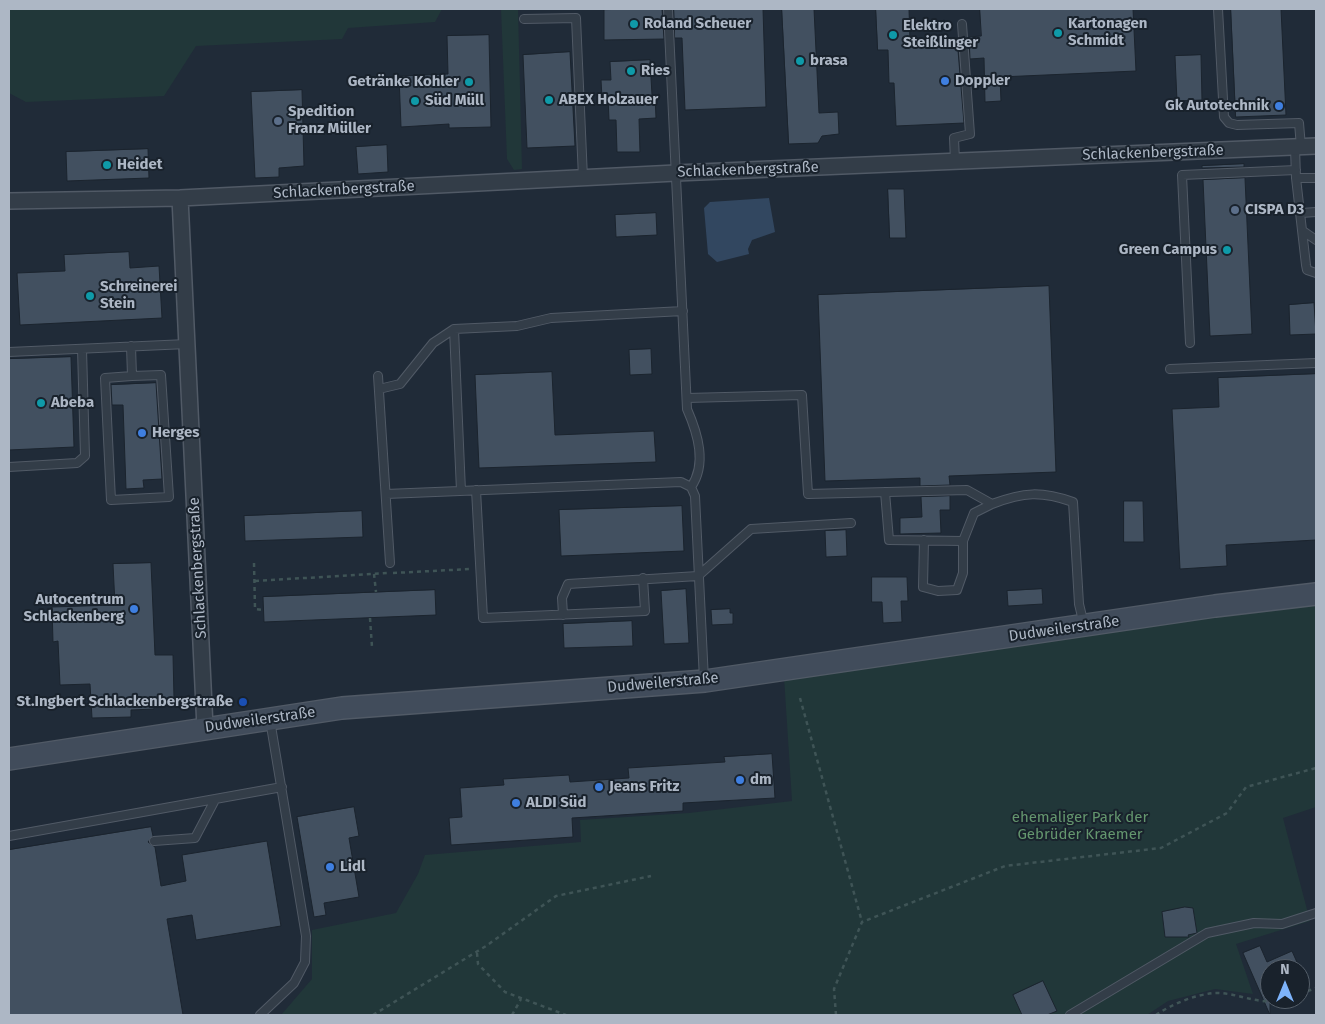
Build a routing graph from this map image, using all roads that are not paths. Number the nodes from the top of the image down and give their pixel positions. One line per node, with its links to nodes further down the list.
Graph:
1 (668, 9): 8 (lane)
2 (1218, 9): 6 (lane)
3 (524, 19): 10 (lane)
4 (962, 24): 7 (lane)
5 (1316, 146): 6 (street, Schlackenbergstraße)
6 (1298, 147): 7 (street, Schlackenbergstraße); 9 (lane)
7 (955, 162): 8 (street, Schlackenbergstraße)
8 (676, 173): 10 (street, Schlackenbergstraße); 19 (lane)
9 (1296, 174): 11 (lane); 15 (lane); 21 (lane)
10 (583, 178): 12 (street, Schlackenbergstraße)
11 (1316, 178)
12 (180, 198): 13 (street, Schlackenbergstraße); 22 (street, Schlackenbergstraße)
13 (9, 201)
14 (1316, 212): 15 (lane)
15 (1301, 213): 16 (lane)
16 (1304, 231): 17 (lane); 18 (lane)
17 (1316, 240)
18 (1316, 273)
19 (683, 311): 20 (lane); 31 (lane)
20 (454, 329): 30 (lane); 35 (lane)
21 (1190, 343)
22 (187, 344): 23 (lane); 50 (street, Schlackenbergstraße)
23 (130, 346): 24 (lane); 28 (lane)
24 (82, 348): 25 (lane); 32 (lane)
25 (9, 352)
26 (1316, 363): 27 (lane)
27 (1170, 369)
28 (132, 376): 28 (lane)
29 (378, 376): 30 (lane)
30 (379, 389): 37 (lane)
31 (687, 398): 33 (lane); 36 (lane)
32 (9, 466)
33 (691, 487): 34 (lane); 43 (lane)
34 (476, 490): 35 (lane); 46 (lane)
35 (461, 491): 37 (lane)
36 (885, 492): 38 (lane); 40 (lane)
37 (386, 494): 42 (lane)
38 (992, 504): 41 (lane); 47 (lane)
39 (851, 523): 43 (lane)
40 (924, 540): 41 (lane); 41 (lane)
41 (963, 541)
42 (390, 563)
43 (698, 576): 44 (lane); 48 (lane)
44 (643, 578): 46 (lane); 46 (lane)
45 (1316, 594): 47 (main road, Dudweilerstraße)
46 (563, 615)
47 (1084, 626): 48 (main road, Dudweilerstraße)
48 (704, 681): 49 (main road, Dudweilerstraße)
49 (270, 718): 50 (main road, Dudweilerstraße); 52 (lane)
50 (206, 728): 51 (main road, Dudweilerstraße)
51 (9, 759)
52 (282, 787): 53 (lane); 57 (lane)
53 (215, 800): 54 (lane); 55 (lane)
54 (9, 836)
55 (154, 841)
56 (1316, 913): 58 (lane)
57 (260, 1015)
58 (1070, 1015)

